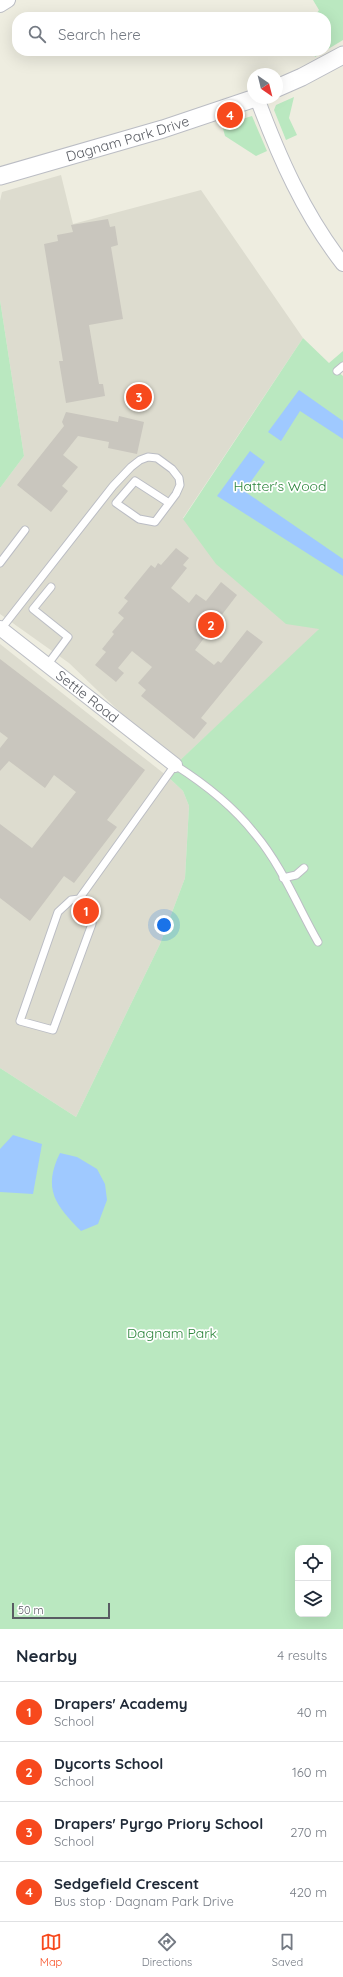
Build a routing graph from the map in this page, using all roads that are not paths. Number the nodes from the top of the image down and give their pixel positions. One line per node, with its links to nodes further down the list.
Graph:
1 (8, 0): 2 (street)
2 (0, 4)
3 (343, 55): 4 (street)
4 (283, 85)
5 (247, 101): 7 (street, Dagnam Park Drive)
6 (258, 104): 8 (street)
7 (0, 176)
8 (343, 264)
9 (169, 503): 9 (lane); 13 (lane)
10 (25, 530): 11 (lane)
11 (0, 563)
12 (51, 587): 14 (lane)
13 (1, 628): 14 (street, Settle Road)
14 (48, 664): 15 (street, Settle Road)
15 (175, 765): 17 (lane); 18 (lane)
16 (304, 868): 17 (lane)
17 (283, 878): 19 (lane)
18 (79, 900): 18 (lane)
19 (318, 942)

